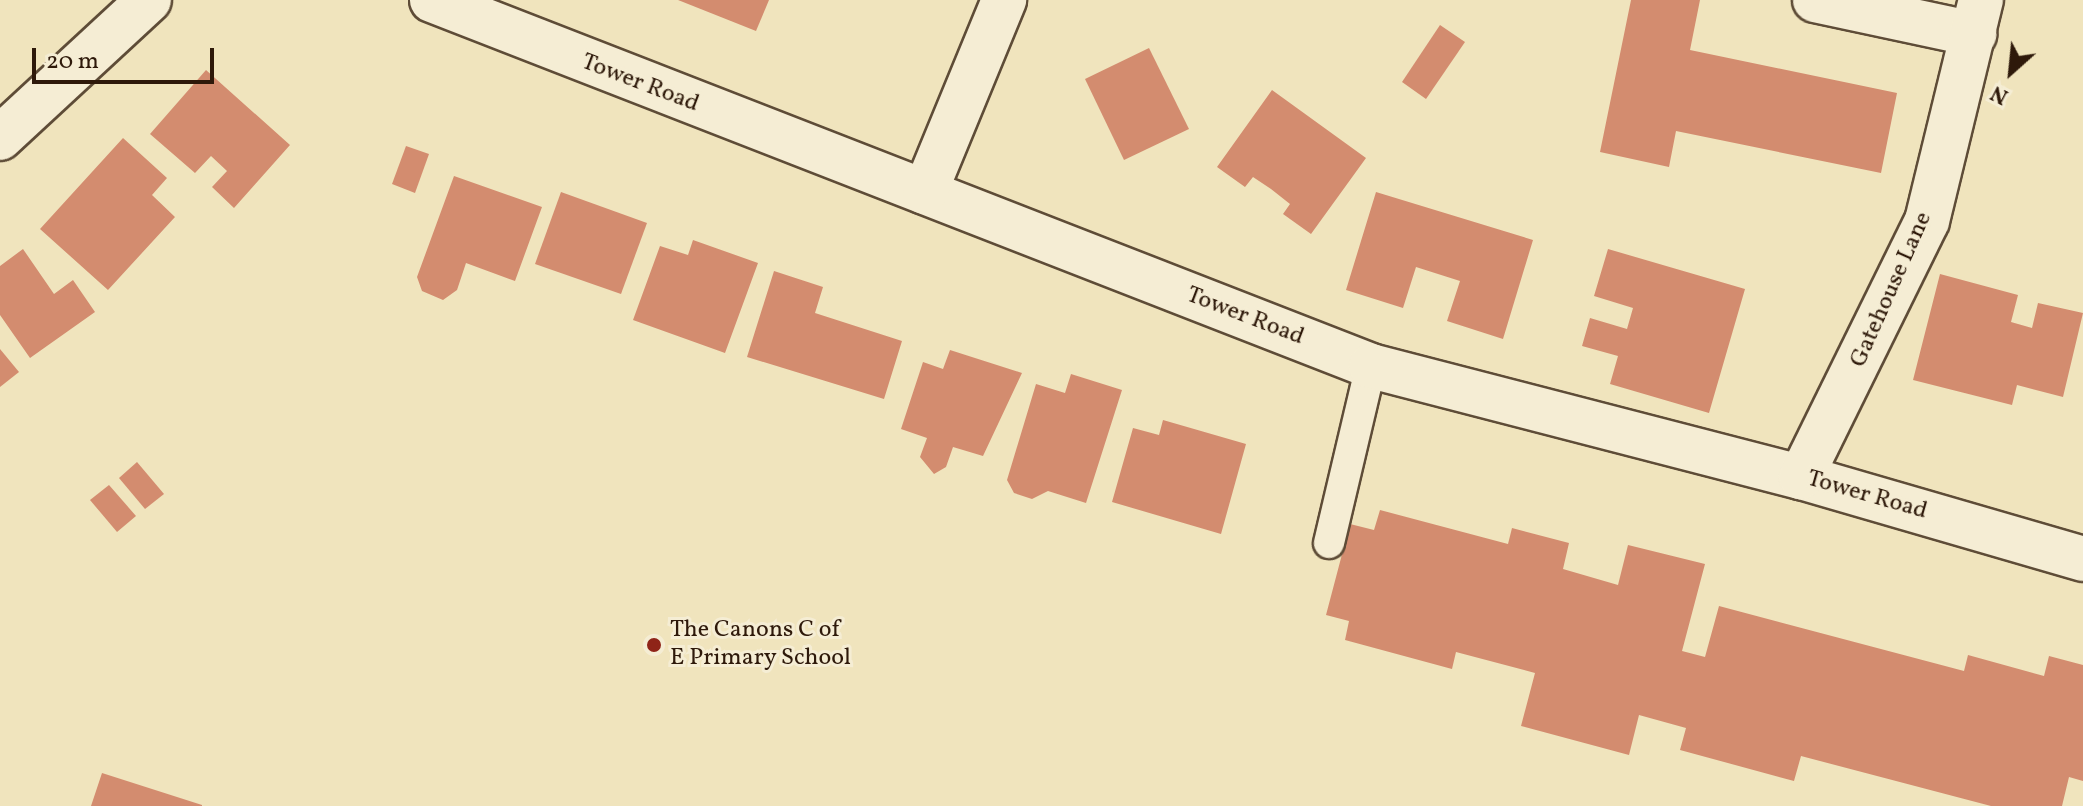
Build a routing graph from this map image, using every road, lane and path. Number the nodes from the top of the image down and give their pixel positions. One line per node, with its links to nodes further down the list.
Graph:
1 (149, 0): 6 (street)
2 (432, 0): 7 (street, Tower Road)
3 (1004, 0): 7 (street)
4 (1815, 0): 5 (street)
5 (1978, 17): 9 (street, Gatehouse Lane)
6 (0, 138)
7 (925, 192): 8 (street, Tower Road)
8 (1371, 366): 9 (street, Tower Road); 10 (lane)
9 (1801, 477): 11 (street, Tower Road)
10 (1329, 543)
11 (2083, 559)

